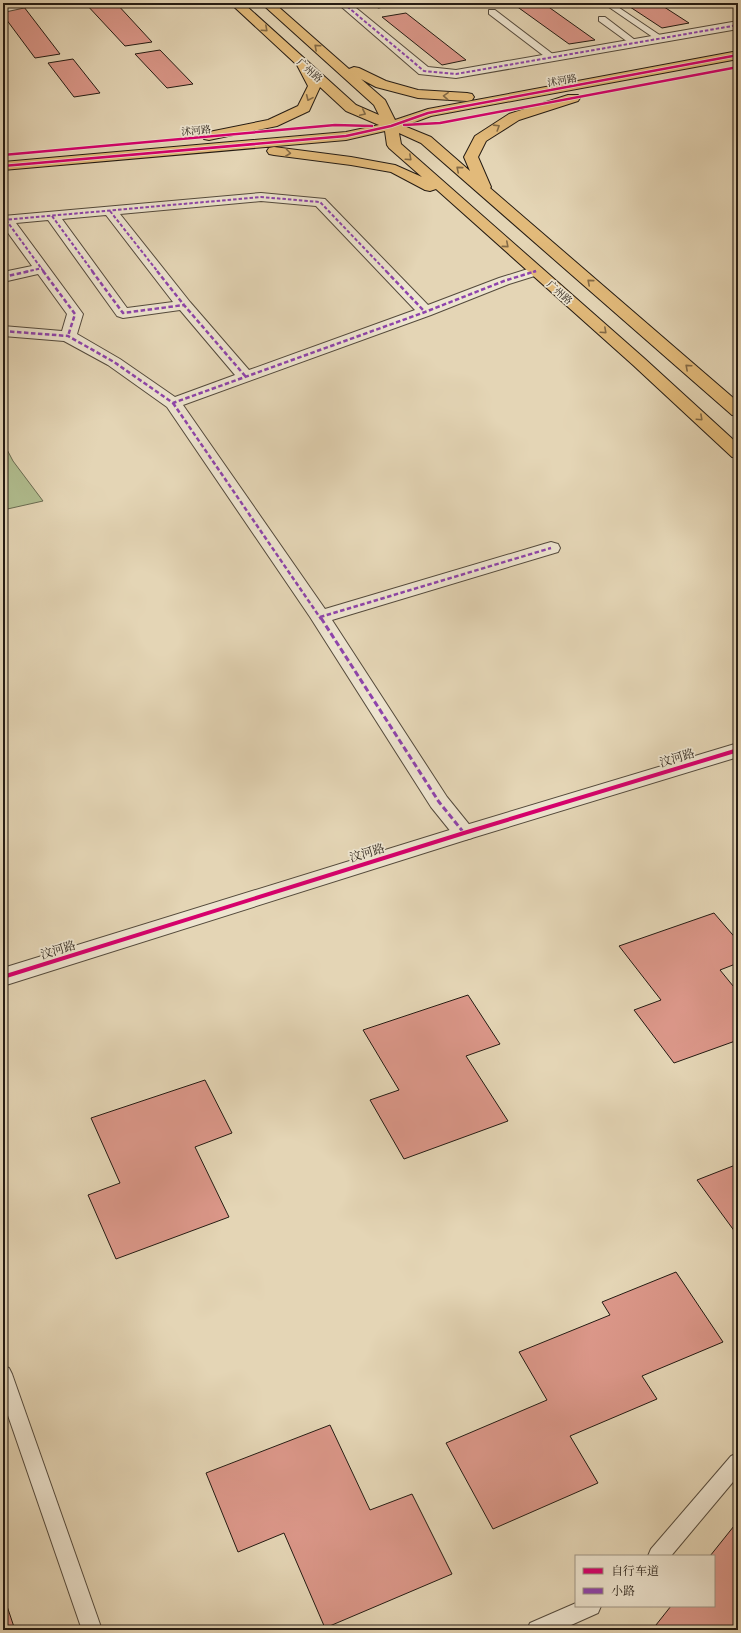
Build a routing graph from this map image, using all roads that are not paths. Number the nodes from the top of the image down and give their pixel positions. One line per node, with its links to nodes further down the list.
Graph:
1 (27, 3): 6 (street)
2 (236, 3): 15 (main road, 广州路, one-way to 15)
3 (267, 3): 14 (main road, 广州路, one-way to 3)
4 (343, 3): 13 (street)
5 (607, 3): 10 (lane)
6 (3, 8)
7 (492, 12): 13 (lane)
8 (602, 19): 11 (lane)
9 (738, 25): 10 (street)
10 (660, 38): 11 (street)
11 (635, 43): 13 (street)
12 (738, 55): 17 (main road, 沭河路)
13 (551, 57)
14 (334, 62): 17 (main road, one-way to 14); 19 (main road, 广州路)
15 (302, 63): 19 (main road, 广州路, one-way to 19); 20 (main road, one-way to 20)
16 (738, 67): 18 (main road, 沭河路)
17 (554, 89): 19 (main road, 沭河路)
18 (573, 98): 19 (main road, 沭河路); 24 (main road, one-way to 18)
19 (391, 126): 20 (main road, 沭河路); 21 (main road, 沭河路); 24 (main road, 广州路, one-way to 19); 25 (main road, 广州路, one-way to 25)
20 (200, 138): 22 (main road, 沭河路)
21 (193, 150): 23 (main road, 沭河路); 25 (main road, one-way to 25)
22 (3, 155)
23 (3, 166)
24 (486, 193): 38 (main road, 广州路, one-way to 24)
25 (458, 202): 30 (main road, 广州路, one-way to 30)
26 (110, 211): 27 (street); 32 (street); 33 (street)
27 (52, 216): 28 (street); 32 (street)
28 (5, 220): 29 (street)
29 (42, 268): 31 (street); 35 (street)
30 (536, 271): 33 (street); 39 (main road, 广州路, one-way to 39)
31 (3, 276)
32 (184, 305): 36 (street)
33 (425, 312): 36 (street)
34 (3, 331): 35 (street)
35 (68, 336): 37 (street)
36 (246, 377): 37 (street)
37 (173, 403): 41 (street)
38 (738, 411)
39 (738, 453)
40 (551, 548): 41 (street)
41 (320, 617): 43 (street)
42 (738, 750): 43 (street, 汶河路)
43 (464, 833): 44 (street, 汶河路)
44 (3, 977)
45 (3, 1374): 49 (lane)
46 (738, 1462): 47 (lane)
47 (659, 1555)
48 (589, 1607): 50 (lane)
49 (92, 1630)
50 (537, 1630)

